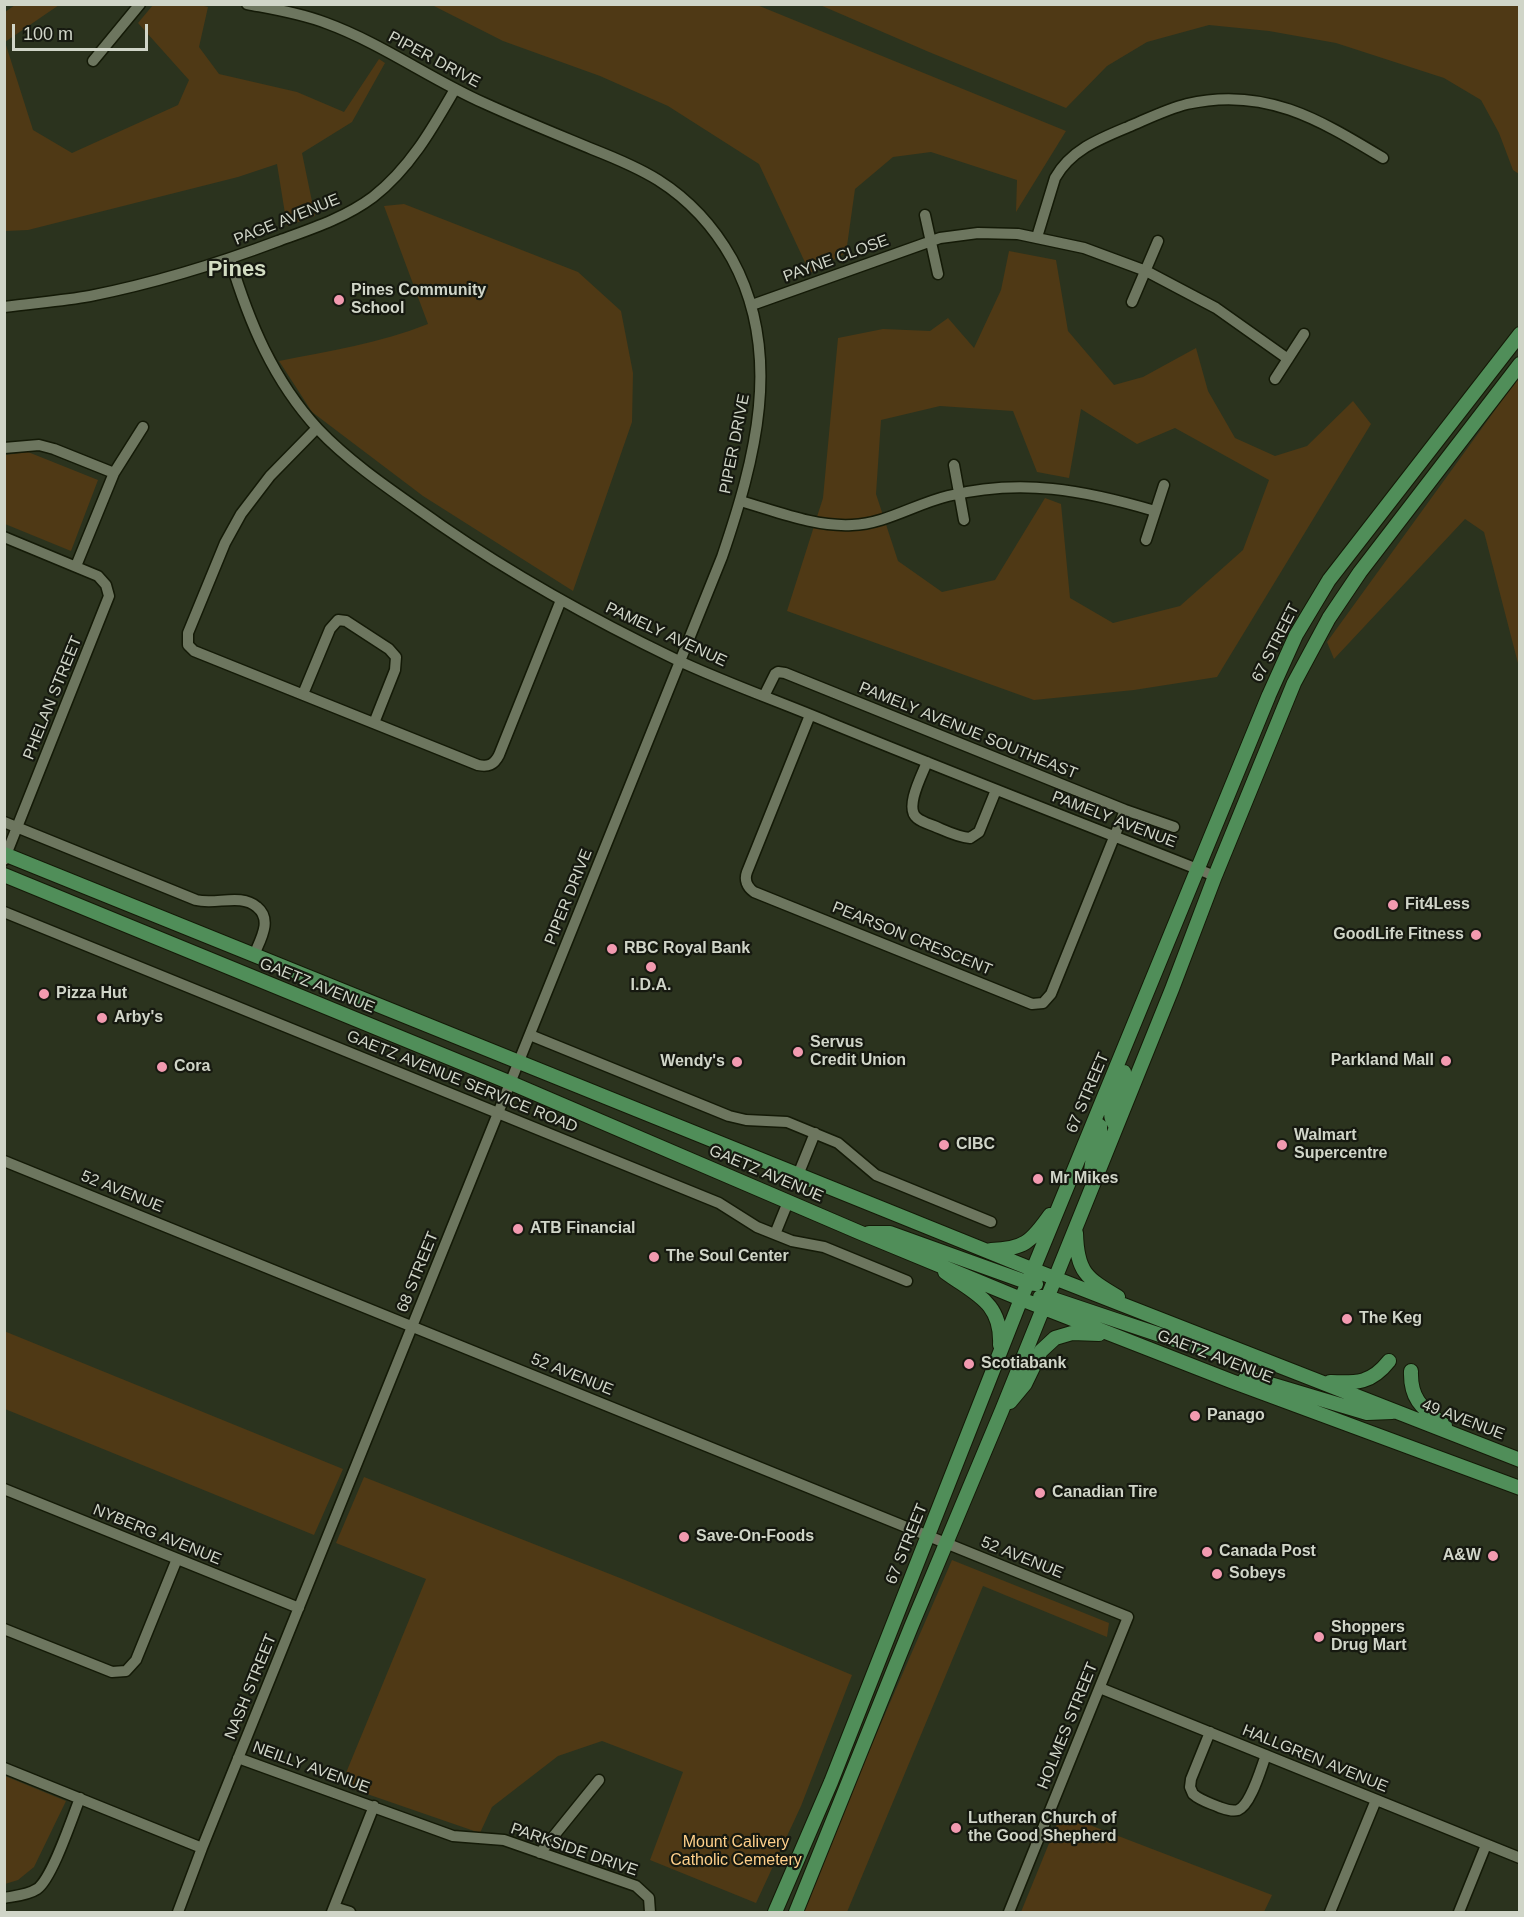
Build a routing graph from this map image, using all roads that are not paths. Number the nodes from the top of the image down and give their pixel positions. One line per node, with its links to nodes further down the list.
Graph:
1 (140, 4): 3 (street)
2 (246, 4): 4 (street, PIPER DRIVE)
3 (93, 61)
4 (455, 89): 10 (street, PAGE AVENUE); 14 (street, PIPER DRIVE)
5 (1383, 158): 7 (street)
6 (925, 215): 8 (street)
7 (1036, 237): 8 (street, PAYNE CLOSE); 11 (street, PAYNE CLOSE)
8 (930, 241): 12 (street); 14 (street, PAYNE CLOSE)
9 (1158, 241): 11 (street)
10 (230, 259): 15 (street, PAGE AVENUE); 22 (street, PAMELY AVENUE)
11 (1146, 271): 13 (street); 18 (street, PAYNE CLOSE)
12 (938, 274)
13 (1132, 302)
14 (752, 305): 28 (street, PIPER DRIVE)
15 (4, 307)
16 (1304, 334): 18 (street)
17 (1520, 334): 48 (main road, 67 STREET)
18 (1288, 359): 20 (street)
19 (1520, 364): 50 (main road)
20 (1275, 379)
21 (142, 427): 25 (street)
22 (317, 428): 34 (street, PAMELY AVENUE); 36 (street)
23 (4, 448): 25 (street)
24 (954, 465): 27 (street)
25 (114, 473): 33 (street)
26 (1164, 485): 29 (street)
27 (960, 494): 28 (street); 29 (street); 30 (street)
28 (740, 501): 35 (street, PIPER DRIVE)
29 (1155, 511): 32 (street)
30 (964, 520)
31 (4, 537): 33 (street, PHELAN STREET)
32 (1146, 540)
33 (76, 566): 44 (street, PHELAN STREET)
34 (561, 600): 35 (street, PAMELY AVENUE); 39 (street)
35 (680, 661): 37 (street, PAMELY AVENUE); 54 (street, PIPER DRIVE)
36 (303, 694): 39 (street); 39 (street)
37 (765, 696): 38 (street, PAMELY AVENUE); 42 (street, PAMELY AVENUE SOUTHEAST)
38 (810, 715): 40 (street, PAMELY AVENUE); 46 (street, PEARSON CRESCENT)
39 (374, 723)
40 (927, 762): 41 (street, PAMELY AVENUE); 41 (street)
41 (996, 790): 46 (street, PAMELY AVENUE)
42 (1125, 810): 45 (street, PAMELY AVENUE SOUTHEAST); 46 (street, PEARSON CRESCENT)
43 (4, 822): 44 (street)
44 (18, 827): 47 (street, PHELAN STREET); 52 (street)
45 (1174, 827)
46 (1115, 837): 48 (street, PAMELY AVENUE)
47 (5, 856): 52 (main road, GAETZ AVENUE)
48 (1198, 869): 50 (street, PAMELY AVENUE); 53 (main road, 67 STREET)
49 (4, 875): 56 (main road, GAETZ AVENUE)
50 (1215, 876): 59 (main road)
51 (4, 912): 57 (street, GAETZ AVENUE SERVICE ROAD)
52 (254, 955): 55 (main road, GAETZ AVENUE)
53 (1137, 1018): 58 (main road, 67 STREET); 59 (main road)
54 (530, 1035): 55 (street, PIPER DRIVE); 60 (street)
55 (519, 1064): 56 (street, PIPER DRIVE); 62 (main road, GAETZ AVENUE)
56 (511, 1083): 57 (street, 68 STREET); 65 (main road, GAETZ AVENUE)
57 (498, 1114): 69 (street, GAETZ AVENUE SERVICE ROAD); 78 (street, 68 STREET)
58 (1094, 1122): 63 (main road); 64 (main road, 67 STREET)
59 (1116, 1126): 63 (main road)
60 (815, 1133): 62 (street); 66 (street)
61 (4, 1161): 78 (street, 52 AVENUE)
62 (798, 1176): 70 (main road, GAETZ AVENUE)
63 (1089, 1192): 67 (main road)
64 (1062, 1199): 70 (main road); 72 (main road, 67 STREET)
65 (788, 1202): 68 (main road, GAETZ AVENUE); 69 (street)
66 (991, 1222)
67 (1076, 1227): 73 (main road); 77 (main road)
68 (861, 1233): 71 (main road, GAETZ AVENUE); 72 (main road)
69 (775, 1234): 74 (street, GAETZ AVENUE SERVICE ROAD)
70 (986, 1250): 72 (main road, GAETZ AVENUE)
71 (926, 1259): 75 (main road, GAETZ AVENUE); 80 (main road)
72 (1031, 1277): 73 (main road); 75 (main road, 67 STREET)
73 (1055, 1279): 76 (main road); 77 (main road, GAETZ AVENUE)
74 (907, 1281)
75 (1022, 1299): 76 (main road); 80 (main road, 67 STREET)
76 (1045, 1302): 79 (main road, GAETZ AVENUE); 81 (main road); 86 (main road)
77 (1151, 1317): 81 (main road, GAETZ AVENUE)
78 (412, 1326): 90 (street, 68 STREET); 93 (street, 52 AVENUE)
79 (1110, 1334): 84 (main road, GAETZ AVENUE); 86 (main road)
80 (1000, 1354): 93 (main road, 67 STREET)
81 (1248, 1356): 85 (main road, GAETZ AVENUE)
82 (1389, 1361): 85 (main road)
83 (1411, 1371): 88 (main road)
84 (1231, 1381): 87 (main road); 92 (main road, GAETZ AVENUE)
85 (1316, 1382): 87 (main road, GAETZ AVENUE)
86 (1002, 1410): 94 (main road)
87 (1394, 1412): 88 (main road, 49 AVENUE)
88 (1456, 1435): 89 (main road, 49 AVENUE)
89 (1520, 1460)
90 (353, 1473): 96 (street, NASH STREET)
91 (4, 1488): 95 (street, NYBERG AVENUE)
92 (1520, 1488)
93 (928, 1536): 94 (street, 52 AVENUE); 117 (main road, 67 STREET)
94 (946, 1544): 97 (street, 52 AVENUE); 118 (main road)
95 (177, 1558): 96 (street, NYBERG AVENUE); 98 (street)
96 (299, 1608): 102 (street, NASH STREET)
97 (1128, 1617): 99 (street, HOLMES STREET)
98 (4, 1629)
99 (1100, 1688): 100 (street, HALLGREN AVENUE); 119 (street, HOLMES STREET)
100 (1210, 1732): 101 (street, HALLGREN AVENUE); 101 (street)
101 (1266, 1755): 106 (street, HALLGREN AVENUE)
102 (238, 1758): 107 (street, NEILLY AVENUE); 109 (street, NASH STREET)
103 (4, 1768): 105 (street)
104 (599, 1779): 110 (street)
105 (80, 1798): 109 (street); 112 (street)
106 (1376, 1800): 108 (street, HALLGREN AVENUE); 120 (street)
107 (374, 1806): 110 (street, PARKSIDE DRIVE); 113 (street)
108 (1486, 1845): 111 (street, HALLGREN AVENUE); 121 (street)
109 (202, 1848): 114 (street, NASH STREET)
110 (540, 1853): 116 (street, PARKSIDE DRIVE)
111 (1520, 1858)
112 (4, 1898)
113 (333, 1910): 115 (street)
114 (178, 1912)
115 (350, 1912)
116 (650, 1912)
117 (775, 1912)
118 (796, 1912)
119 (1009, 1912)
120 (1330, 1912)
121 (1459, 1912)

